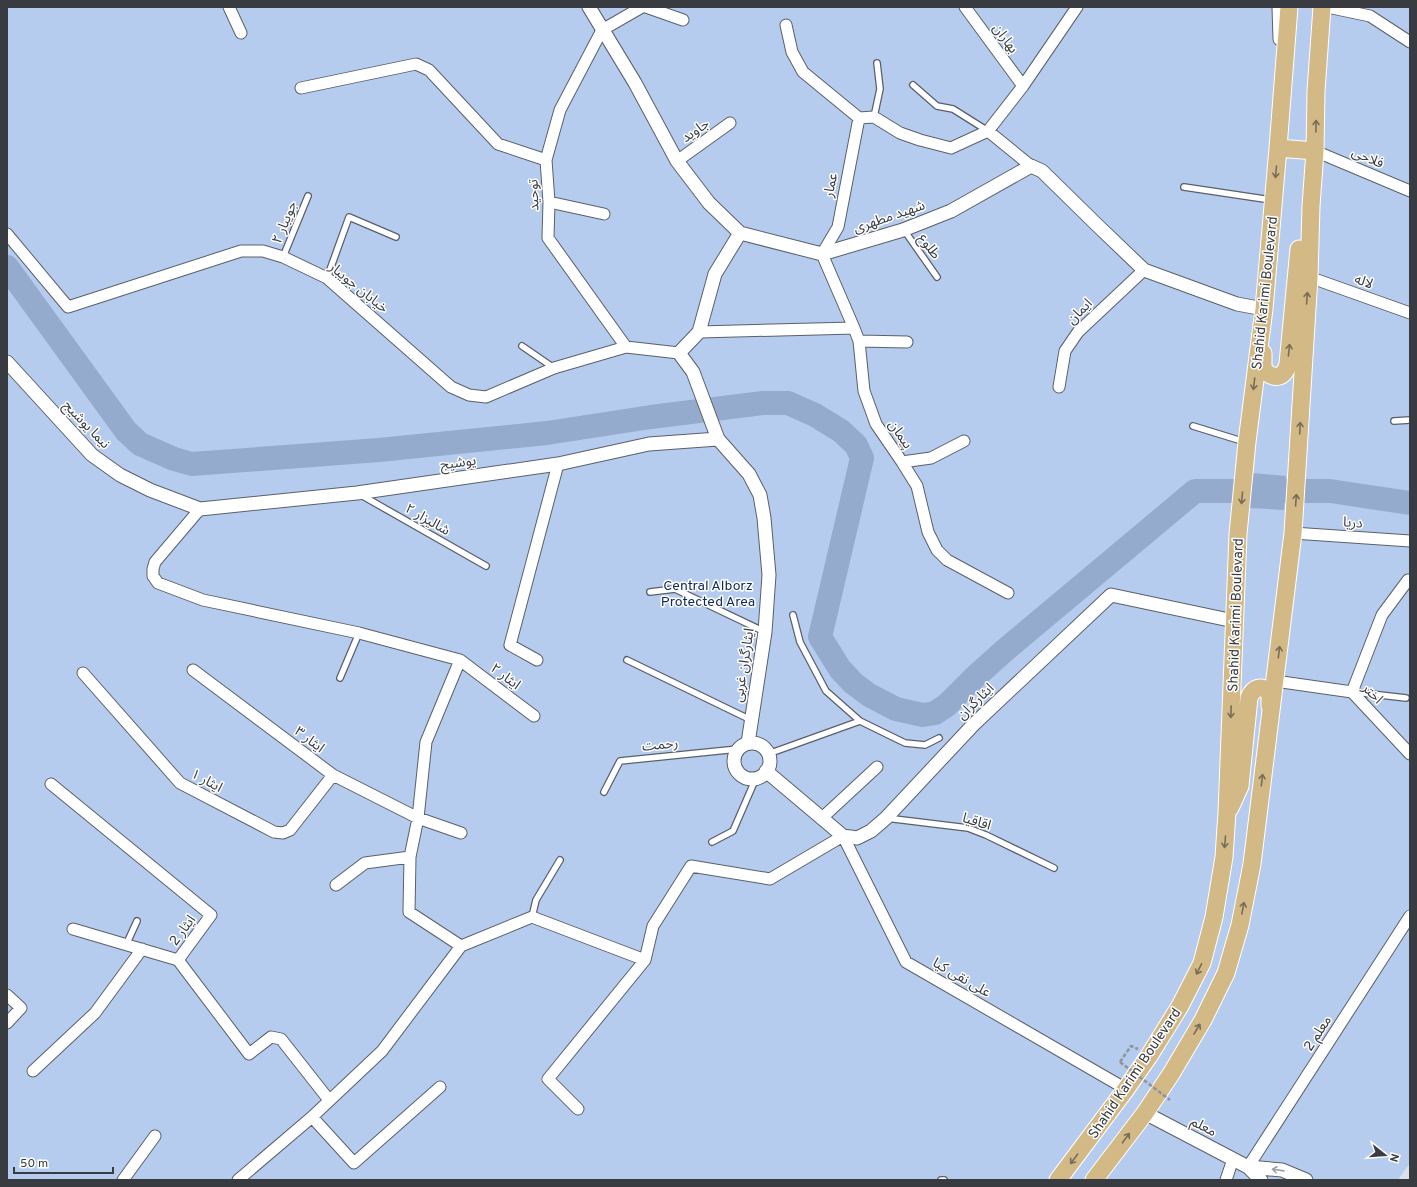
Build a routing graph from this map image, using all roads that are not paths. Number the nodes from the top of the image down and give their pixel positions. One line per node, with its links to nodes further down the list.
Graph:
1 (229, 7): 13 (street)
2 (589, 7): 12 (street)
3 (642, 7): 12 (street)
4 (646, 7): 10 (street)
5 (965, 7): 17 (street, بهاران)
6 (1077, 7): 17 (street)
7 (1279, 7): 19 (street)
8 (1288, 7): 19 (main road, Shahid Karimi Boulevard)
9 (1329, 7): 14 (street); 25 (main road, one-way to 9)
10 (683, 20)
11 (786, 25): 21 (street)
12 (602, 30): 26 (street, توحید); 27 (street)
13 (241, 33)
14 (1410, 42)
15 (877, 63): 20 (lane)
16 (913, 85): 23 (lane)
17 (1023, 86): 23 (street)
18 (301, 88): 26 (street)
19 (1282, 91): 24 (main road, Shahid Karimi Boulevard)
20 (874, 117): 21 (street); 23 (street)
21 (859, 118): 40 (street, عمار)
22 (730, 123): 27 (street, جاوید)
23 (988, 131): 28 (street)
24 (1278, 148): 25 (main road); 32 (main road, Shahid Karimi Boulevard, one-way to 32)
25 (1315, 151): 30 (street, فلاحی); 35 (main road)
26 (546, 160): 33 (street, توحید)
27 (677, 161): 37 (street)
28 (1031, 166): 36 (street, شهید مطهری); 42 (street)
29 (1184, 187): 32 (lane)
30 (1410, 191)
31 (308, 196): 41 (lane, جویبار ۲)
32 (1273, 201): 46 (main road, Shahid Karimi Boulevard)
33 (549, 202): 34 (street); 53 (street, توحید)
34 (604, 214)
35 (1310, 229): 44 (main road); 46 (main road, one-way to 35)
36 (903, 230): 40 (street, شهید مطهری); 43 (lane, طلوع)
37 (740, 233): 40 (street); 49 (street)
38 (7, 234): 41 (street, خیابان جویبار)
39 (396, 237): 45 (lane)
40 (822, 254): 48 (street, پیمان)
41 (283, 258): 45 (street, خیابان جویبار)
42 (1144, 270): 46 (street); 57 (street, ایمان)
43 (937, 277)
44 (1309, 277): 47 (street, لاله); 68 (main road, Shahid Karimi Boulevard, one-way to 44)
45 (327, 278): 56 (street, خیابان جویبار)
46 (1264, 309): 63 (main road, Shahid Karimi Boulevard, one-way to 63)
47 (1410, 313)
48 (854, 328): 49 (street); 50 (street, پیمان)
49 (699, 332): 54 (street)
50 (859, 341): 51 (street); 64 (street, پیمان)
51 (907, 342)
52 (522, 346): 56 (lane)
53 (626, 347): 54 (street, خیابان جویبار); 56 (street, خیابان جویبار)
54 (679, 353): 61 (street)
55 (7, 362): 67 (street, نیما یوشیج)
56 (554, 368)
57 (1059, 387)
58 (1410, 420): 59 (lane)
59 (1394, 421)
60 (1193, 426): 63 (lane)
61 (716, 436): 65 (street, یوشیج); 76 (street, ایثارگران غربی)
62 (964, 440): 64 (street)
63 (1247, 442): 75 (main road, Shahid Karimi Boulevard, one-way to 75)
64 (902, 462): 73 (street, پیمان)
65 (558, 464): 66 (street, یوشیج); 79 (street)
66 (357, 493): 67 (street, یوشیج); 70 (lane, شالیزار ۲)
67 (200, 509): 77 (street)
68 (1293, 533): 69 (street, دریا); 84 (main road, Shahid Karimi Boulevard, one-way to 68)
69 (1410, 541)
70 (486, 566)
71 (1408, 580): 85 (street)
72 (650, 592): 76 (lane)
73 (1008, 593)
74 (793, 615): 90 (lane)
75 (1234, 621): 100 (main road, Shahid Karimi Boulevard, one-way to 100); 103 (street, ایثارگران)
76 (766, 632): 89 (street, ایثارگران غربی)
77 (359, 633): 78 (street); 83 (lane)
78 (460, 660): 87 (street, ایثار ۲); 101 (street)
79 (537, 660)
80 (627, 660): 89 (lane)
81 (193, 670): 96 (street, ایثار ۳)
82 (83, 673): 96 (street, ایثار ۱)
83 (340, 678)
84 (1275, 681): 85 (street, اختر); 88 (main road, Shahid Karimi Boulevard)
85 (1352, 692): 86 (lane); 94 (street, اختر)
86 (1406, 698)
87 (534, 716)
88 (1270, 718): 100 (main road); 127 (main road, Shahid Karimi Boulevard, one-way to 88)
89 (751, 720): 92 (street, ایثارگران غربی)
90 (860, 721): 91 (lane); 93 (lane)
91 (939, 738)
92 (743, 746): 93 (street); 97 (street); 99 (lane, رحمت)
93 (768, 754): 97 (street)
94 (1410, 754)
95 (877, 767): 102 (street)
96 (333, 775): 101 (street, ایثار ۳)
97 (761, 775): 102 (street); 106 (lane)
98 (51, 784): 118 (street, ایثار 2)
99 (604, 792)
100 (1227, 812): 124 (main road, Shahid Karimi Boulevard, one-way to 124)
101 (418, 818): 104 (street, ایثار ۳); 107 (street)
102 (822, 818): 105 (street)
103 (886, 818): 105 (street, ایثارگران); 109 (lane, اقاقیا)
104 (461, 833)
105 (843, 836): 119 (street); 124 (street, علی نقی کیا)
106 (712, 842)
107 (410, 857): 110 (street); 116 (street)
108 (560, 860): 112 (lane)
109 (1054, 868)
110 (336, 885)
111 (1410, 916): 131 (street, معلم 2)
112 (532, 917): 116 (street); 119 (street)
113 (137, 921): 115 (lane)
114 (73, 929): 115 (street)
115 (126, 945): 117 (street)
116 (461, 946): 125 (street)
117 (142, 950): 118 (street); 122 (street)
118 (178, 960): 125 (street, ایثار 2)
119 (645, 960): 126 (street)
120 (7, 995): 121 (street)
121 (7, 1023)
122 (33, 1072)
123 (440, 1087): 128 (street)
124 (1126, 1089): 134 (main road, Shahid Karimi Boulevard, one-way to 134)
125 (330, 1100): 128 (street)
126 (578, 1109)
127 (1145, 1113): 130 (street, معلم); 135 (main road, Shahid Karimi Boulevard, one-way to 127)
128 (312, 1118): 133 (street)
129 (155, 1136): 132 (street)
130 (1233, 1160): 131 (street, معلم); 136 (street)
131 (1248, 1167): 137 (street, معلم); 138 (street, معلم, one-way to 131)
132 (123, 1180)
133 (238, 1180)
134 (1058, 1180)
135 (1094, 1180)
136 (1226, 1180)
137 (1260, 1180)
138 (1306, 1180)

